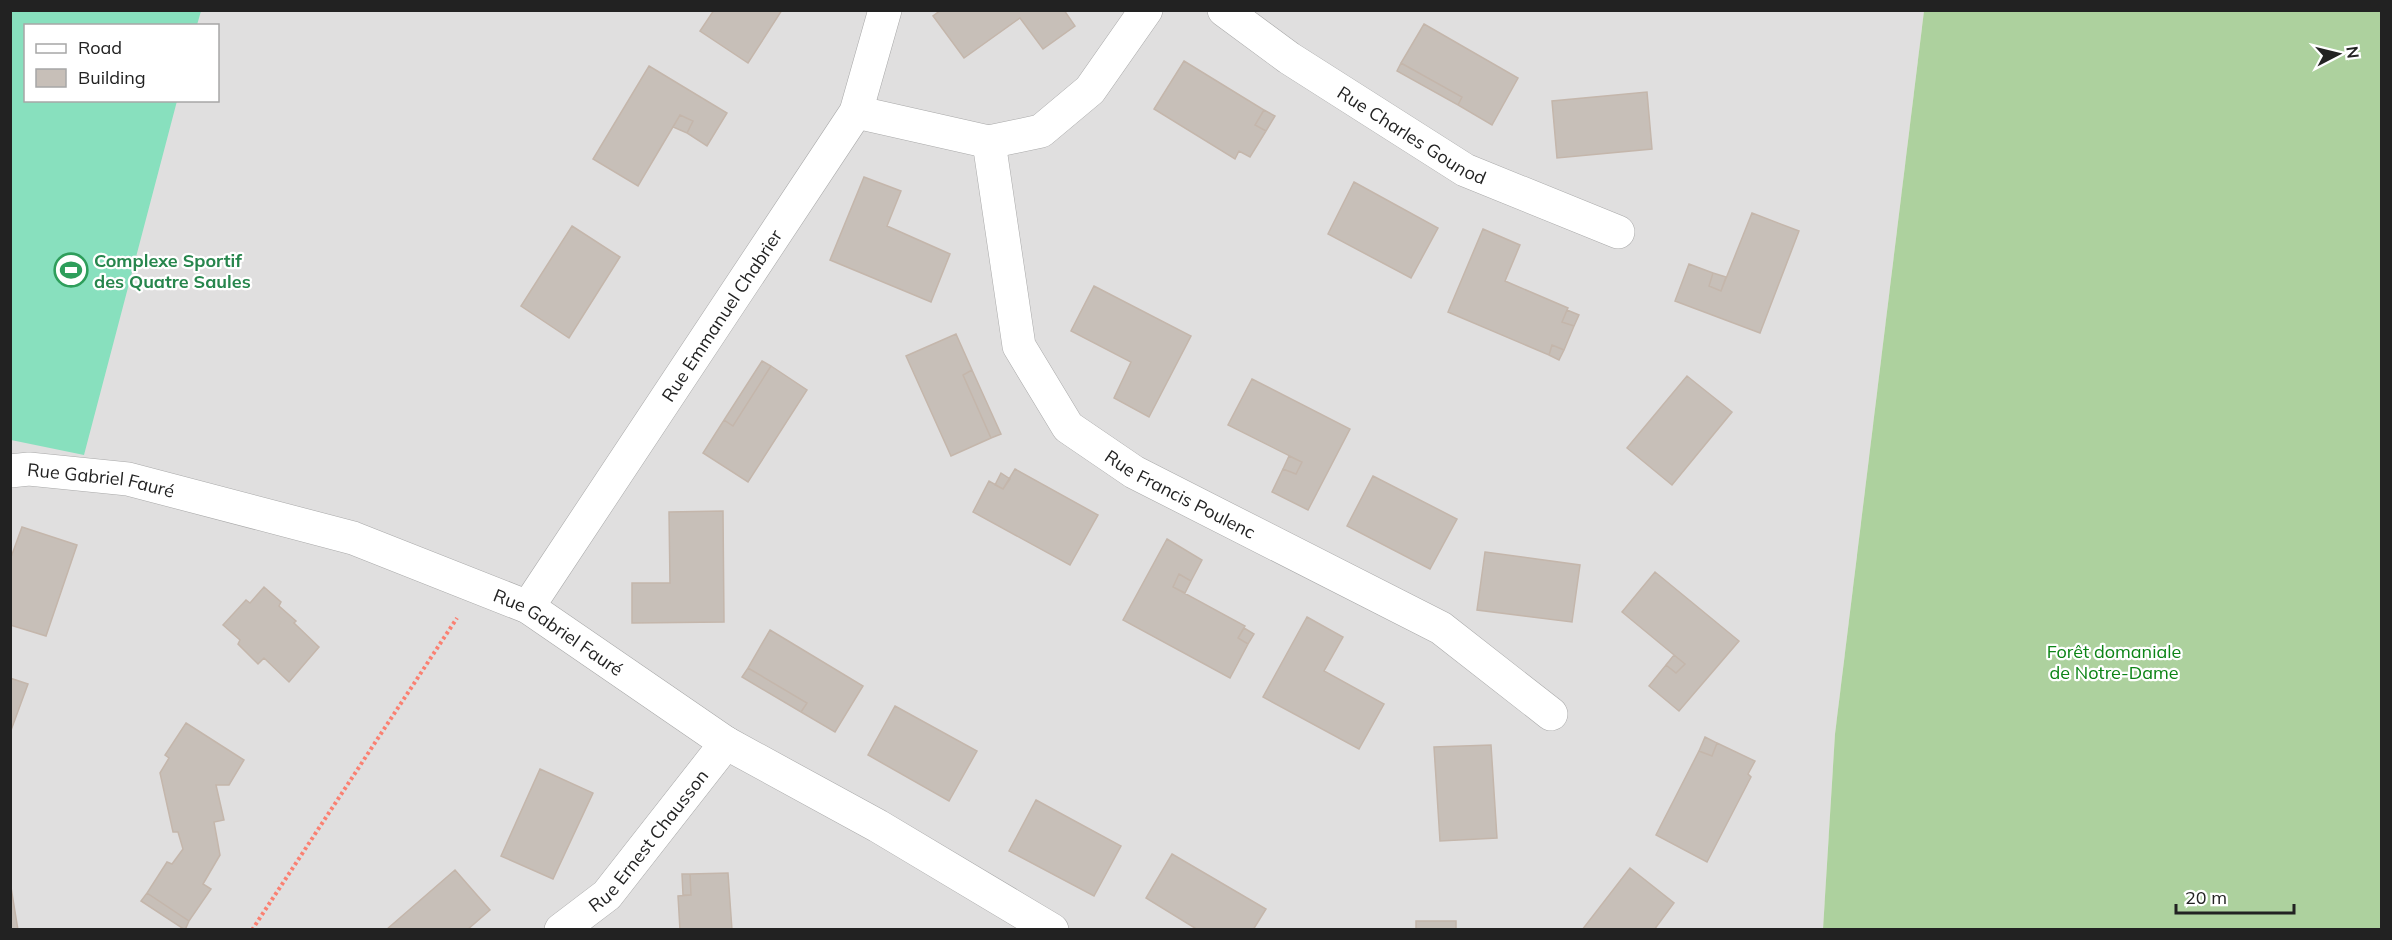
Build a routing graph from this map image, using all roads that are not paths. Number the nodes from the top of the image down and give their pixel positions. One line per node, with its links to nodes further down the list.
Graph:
1 (885, 10): 4 (street, Rue Emmanuel Chabrier)
2 (1146, 10): 5 (street)
3 (1224, 10): 6 (street, Rue Charles Gounod)
4 (856, 112): 5 (street); 8 (street, Rue Emmanuel Chabrier)
5 (988, 142): 9 (street, Rue Francis Poulenc)
6 (1617, 232)
7 (10, 471): 8 (street, Rue Gabriel Fauré)
8 (528, 607): 10 (street, Rue Gabriel Fauré)
9 (1551, 714)
10 (726, 743): 11 (street, Rue Gabriel Fauré); 12 (street, Rue Ernest Chausson)
11 (1036, 925)
12 (561, 930)

